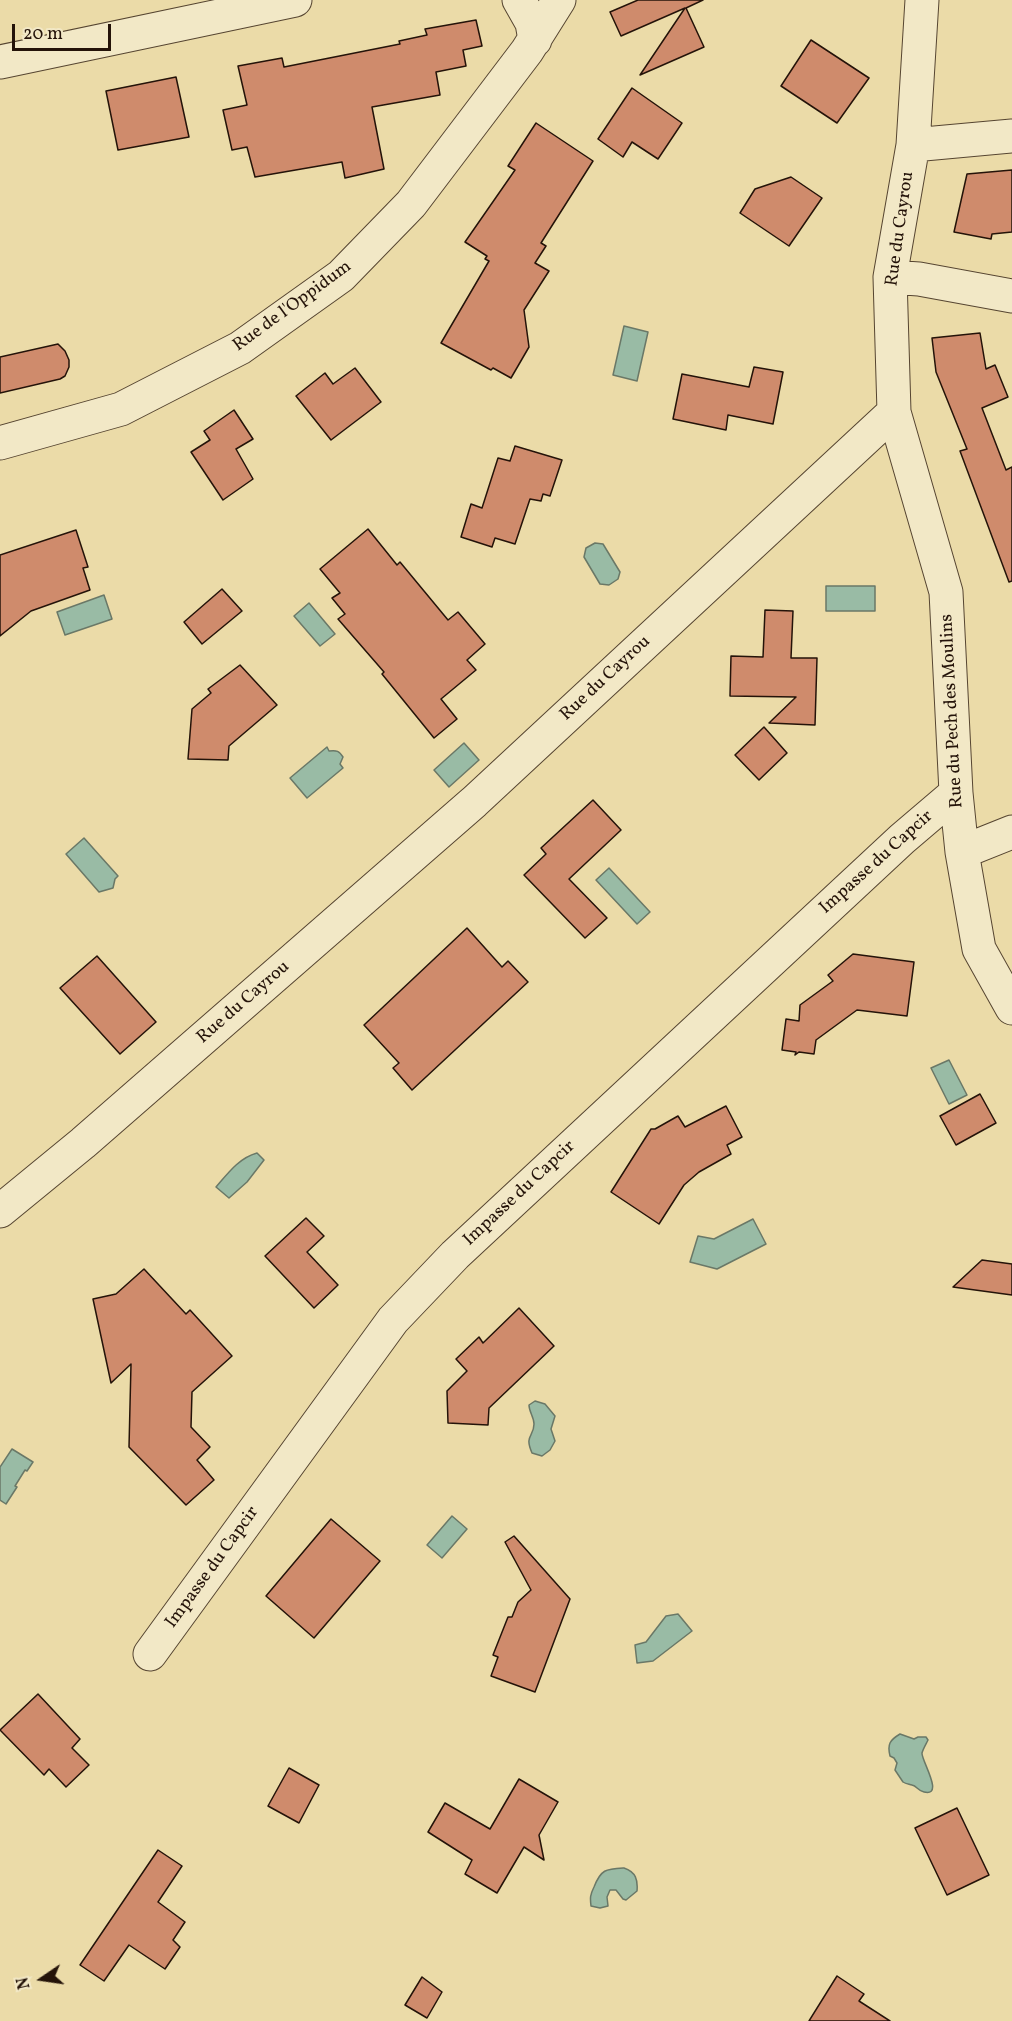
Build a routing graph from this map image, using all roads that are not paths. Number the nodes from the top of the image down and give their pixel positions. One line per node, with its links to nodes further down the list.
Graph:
1 (296, 0): 6 (street)
2 (519, 0): 5 (street)
3 (559, 0): 5 (street, Rue de l'Oppidum)
4 (922, 0): 8 (street, Rue du Cayrou)
5 (535, 40): 12 (street, Rue de l'Oppidum)
6 (0, 62)
7 (1012, 136): 8 (street)
8 (913, 145): 9 (street, Rue du Cayrou)
9 (890, 276): 10 (street); 11 (street, Rue du Cayrou)
10 (1012, 296)
11 (894, 412): 13 (street, Rue du Pech des Moulins); 17 (street, Rue du Cayrou)
12 (0, 443)
13 (956, 793): 15 (street, Rue du Pech des Moulins); 18 (street, Impasse du Capcir)
14 (1012, 832): 15 (street)
15 (962, 852): 16 (street, Rue du Pech des Moulins)
16 (1012, 1008)
17 (0, 1211)
18 (150, 1654)

